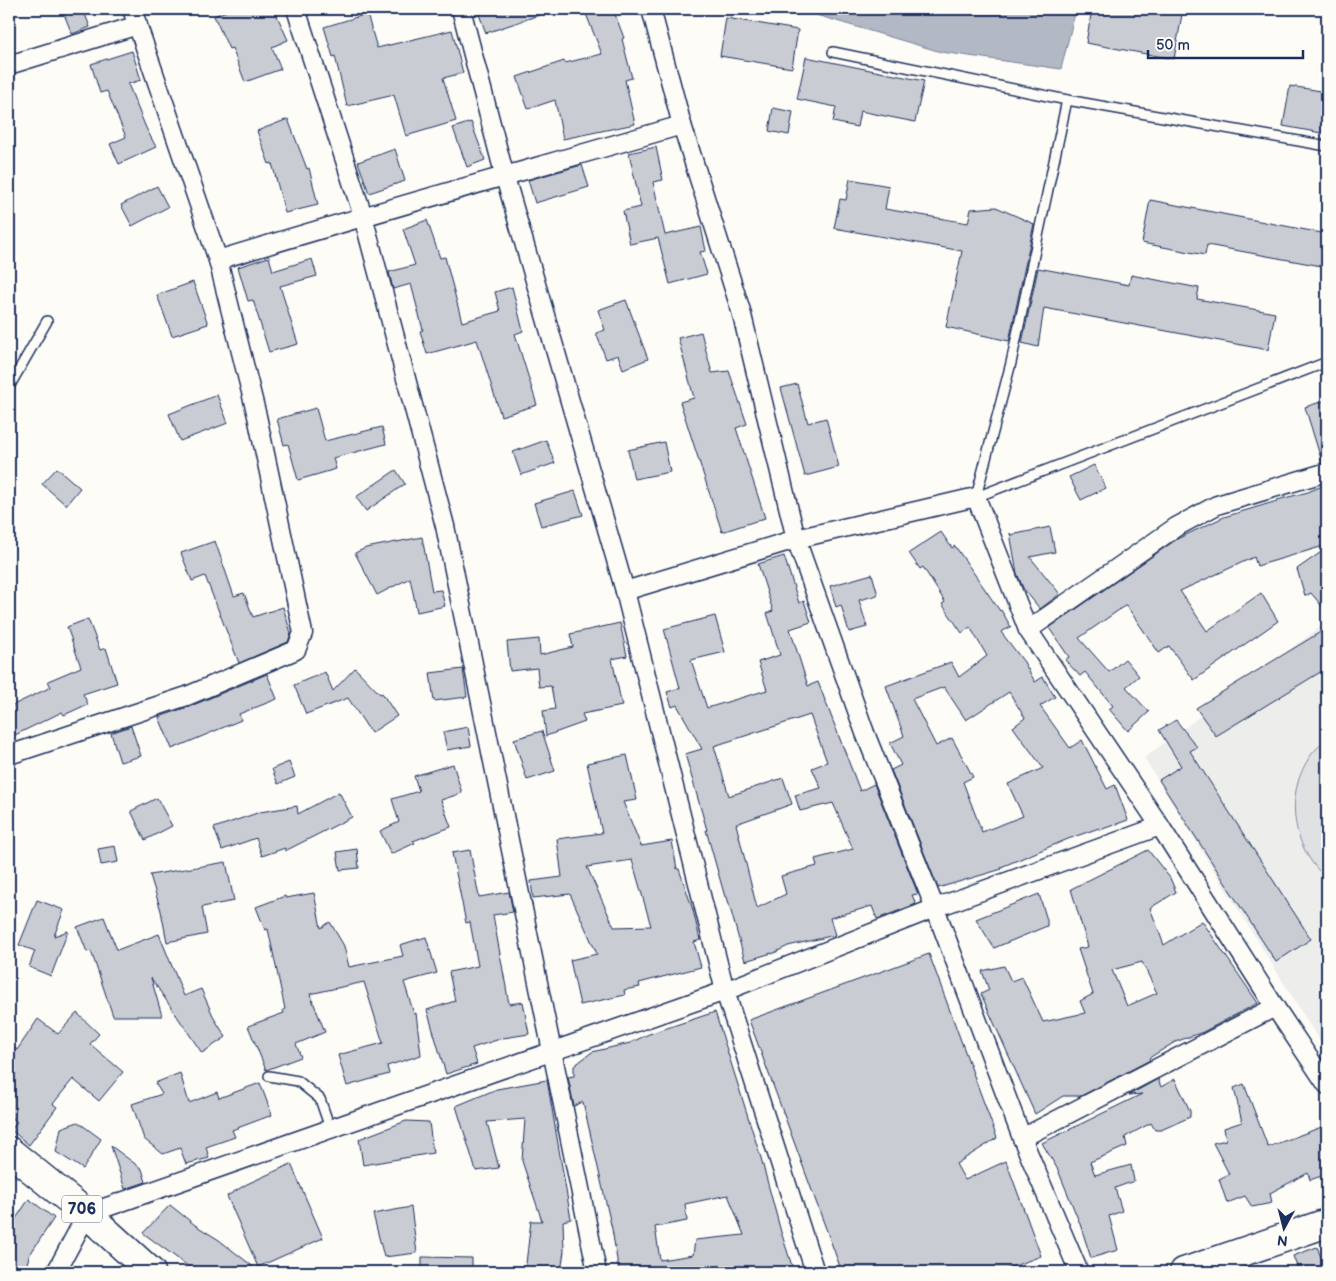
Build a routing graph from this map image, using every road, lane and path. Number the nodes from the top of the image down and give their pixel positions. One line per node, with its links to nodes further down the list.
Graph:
1 (296, 9): 11 (street)
2 (461, 9): 10 (street)
3 (651, 9): 8 (street)
4 (135, 17): 6 (street); 12 (street)
5 (833, 52): 7 (lane)
6 (9, 65)
7 (1067, 100): 9 (lane); 17 (lane)
8 (682, 125): 10 (street); 18 (street)
9 (1327, 146)
10 (505, 177): 11 (street); 19 (street)
11 (364, 216): 12 (street); 26 (street)
12 (218, 260): 21 (street)
13 (47, 321): 15 (lane)
14 (1327, 362): 17 (lane)
15 (9, 387)
16 (1327, 472): 20 (street)
17 (976, 497): 18 (street); 20 (street)
18 (796, 539): 19 (street); 23 (street)
19 (625, 591): 24 (street)
20 (1028, 630): 22 (street)
21 (9, 755)
22 (1160, 826): 23 (street); 25 (street)
23 (935, 908): 24 (street); 30 (street)
24 (725, 991): 26 (street); 37 (street)
25 (1275, 1007): 28 (street); 30 (street)
26 (551, 1051): 29 (street); 36 (street)
27 (269, 1076): 29 (lane)
28 (1327, 1085)
29 (330, 1128): 32 (street)
30 (1022, 1138): 38 (street)
31 (9, 1150): 32 (main road, 706)
32 (87, 1214): 34 (street); 35 (main road, 706)
33 (1327, 1222): 39 (main road)
34 (56, 1272)
35 (151, 1272)
36 (597, 1272)
37 (815, 1272)
38 (1079, 1272)
39 (1184, 1272)

